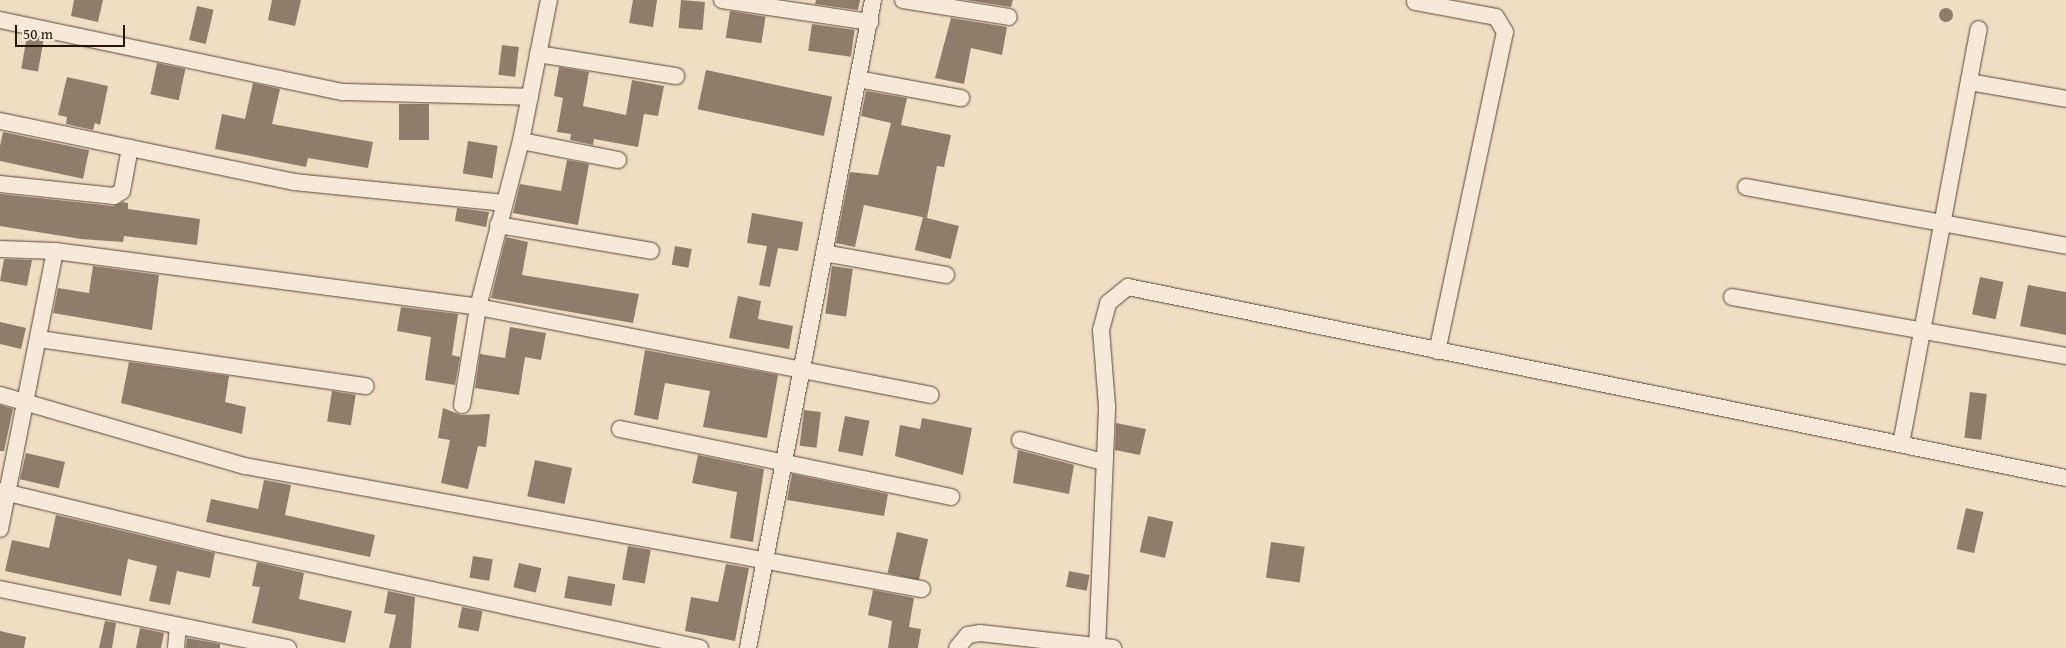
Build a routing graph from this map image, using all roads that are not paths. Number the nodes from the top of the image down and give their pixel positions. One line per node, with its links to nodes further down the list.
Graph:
1 (549, 0): 10 (street)
2 (722, 0): 8 (street)
3 (873, 0): 8 (street)
4 (903, 0): 6 (street)
5 (1415, 2): 36 (street)
6 (1009, 17)
7 (0, 20): 14 (street)
8 (870, 22): 12 (street)
9 (1978, 29): 13 (street)
10 (538, 54): 11 (street); 14 (street)
11 (676, 76)
12 (858, 80): 15 (street); 30 (street)
13 (1969, 82): 16 (street); 24 (street)
14 (530, 97): 18 (street)
15 (961, 98)
16 (2066, 99)
17 (0, 121): 19 (street)
18 (521, 141): 20 (street); 23 (street)
19 (130, 148): 21 (street); 23 (street)
20 (618, 160)
21 (0, 184)
22 (1746, 187): 24 (street)
23 (503, 203): 25 (street)
24 (1942, 223): 26 (street); 34 (street)
25 (498, 225): 29 (street); 33 (street)
26 (2066, 246)
27 (0, 249): 28 (street)
28 (55, 251): 33 (street); 35 (street)
29 (651, 251)
30 (824, 253): 31 (street); 38 (street)
31 (946, 275)
32 (1732, 297): 34 (street)
33 (478, 307): 38 (street); 43 (street)
34 (1922, 332): 37 (street); 46 (street)
35 (39, 339): 39 (street); 42 (street)
36 (1437, 351): 46 (street); 48 (street)
37 (2066, 356)
38 (800, 368): 41 (street); 47 (street)
39 (366, 386)
40 (0, 395): 42 (street)
41 (931, 395)
42 (28, 402): 50 (street); 53 (street)
43 (462, 404)
44 (620, 430): 47 (street)
45 (1020, 440): 48 (street)
46 (1901, 444): 49 (street)
47 (784, 462): 51 (street); 53 (street)
48 (1103, 462): 57 (street)
49 (2066, 478)
50 (4, 492): 52 (street); 60 (street)
51 (951, 497)
52 (0, 529)
53 (763, 562): 55 (street); 61 (street)
54 (0, 589): 56 (street)
55 (922, 589)
56 (178, 626): 58 (street); 59 (street)
57 (1097, 647): 62 (street); 63 (street)
58 (176, 648)
59 (288, 648)
60 (700, 648)
61 (748, 648)
62 (958, 648)
63 (1113, 648)

